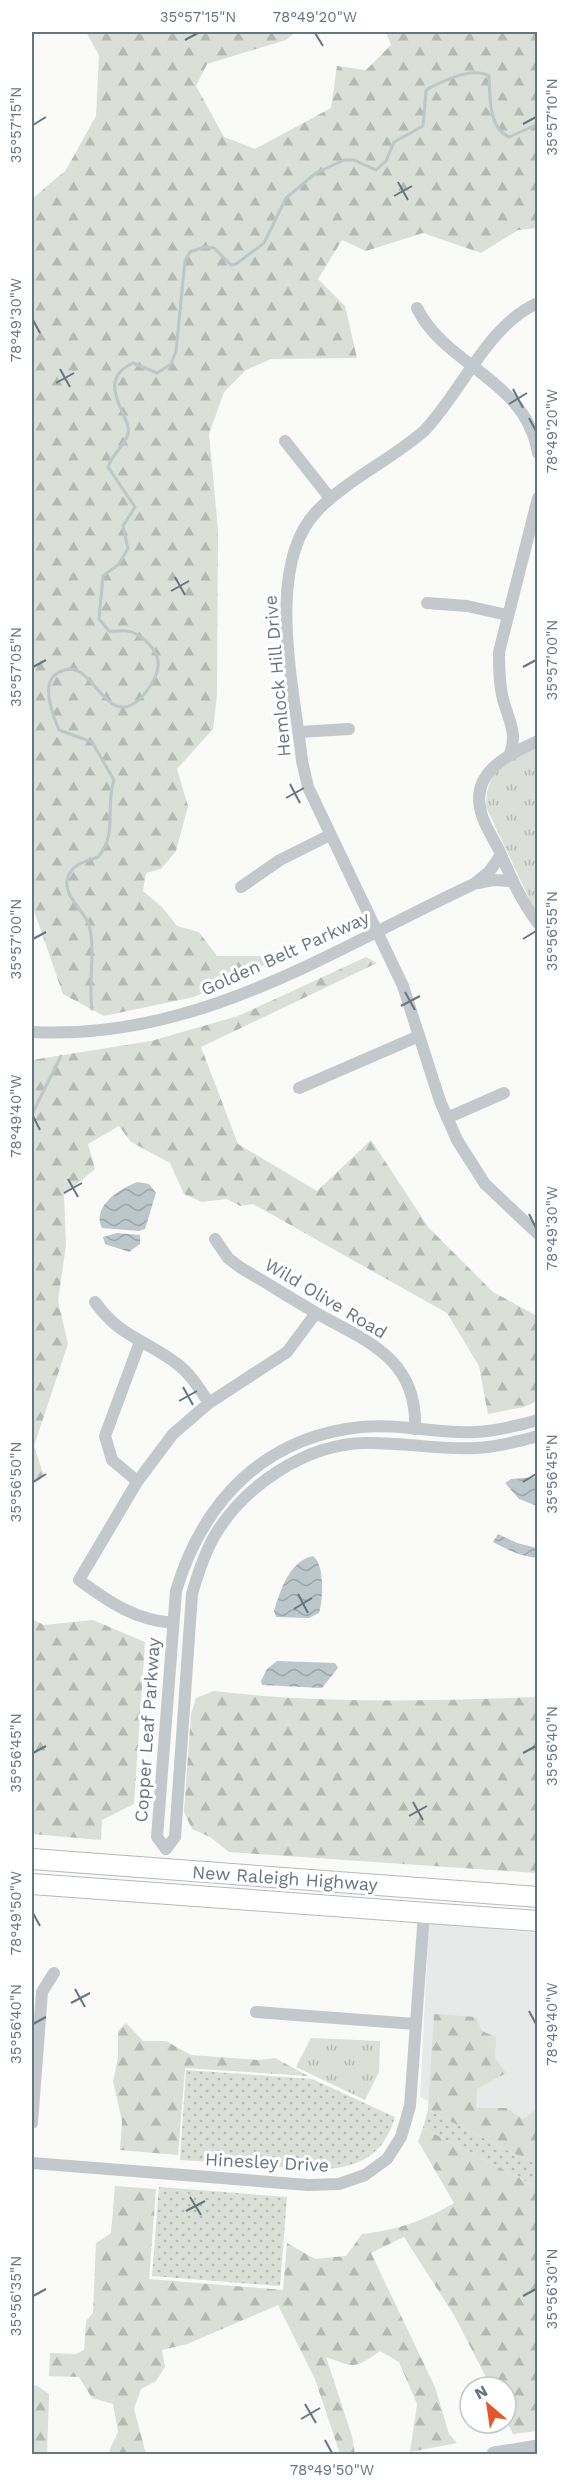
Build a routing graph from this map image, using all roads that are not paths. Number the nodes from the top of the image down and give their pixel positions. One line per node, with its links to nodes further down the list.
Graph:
1 (537, 303): 3 (street, Hemlock Hill Drive)
2 (417, 308): 3 (street)
3 (475, 365): 5 (street); 6 (street, Hemlock Hill Drive)
4 (285, 441): 6 (street)
5 (537, 453)
6 (330, 498): 12 (street, Hemlock Hill Drive)
7 (537, 498): 9 (street)
8 (427, 603): 9 (street)
9 (507, 615): 10 (street)
10 (512, 724): 13 (street); 14 (street)
11 (349, 729): 12 (street)
12 (299, 732): 15 (street, Hemlock Hill Drive)
13 (537, 741): 14 (street)
14 (510, 754): 16 (street)
15 (330, 835): 19 (street); 21 (street, Hemlock Hill Drive)
16 (501, 855): 17 (street); 18 (street, Golden Belt Parkway)
17 (512, 881): 18 (street, Golden Belt Parkway); 20 (street)
18 (474, 884): 21 (street, Golden Belt Parkway)
19 (241, 887)
20 (537, 923)
21 (376, 932): 22 (street, Golden Belt Parkway); 23 (street, Hemlock Hill Drive)
22 (32, 1032)
23 (419, 1036): 24 (street); 26 (street, Hemlock Hill Drive)
24 (299, 1088)
25 (504, 1093): 26 (street)
26 (447, 1118): 27 (street, Hemlock Hill Drive)
27 (537, 1234)
28 (215, 1239): 30 (street, Wild Olive Road)
29 (94, 1302): 31 (street)
30 (315, 1313): 32 (street); 34 (street, Wild Olive Road)
31 (140, 1342): 32 (street); 36 (street)
32 (208, 1402): 36 (street)
33 (537, 1420): 34 (street, Copper Leaf Parkway)
34 (415, 1429): 37 (street, Copper Leaf Parkway)
35 (537, 1436): 39 (street, Copper Leaf Parkway)
36 (137, 1481): 37 (street)
37 (173, 1623): 39 (street, Copper Leaf Parkway)
38 (32, 1859): 39 (highway, New Raleigh Highway)
39 (166, 1859): 41 (highway, New Raleigh Highway)
40 (32, 1884): 42 (highway, New Raleigh Highway)
41 (537, 1897)
42 (423, 1913): 43 (highway, New Raleigh Highway); 46 (street, Hinesley Drive)
43 (537, 1921)
44 (54, 1973): 47 (street)
45 (256, 2012): 46 (street)
46 (415, 2024): 48 (street, Hinesley Drive)
47 (32, 2123)
48 (32, 2163)
49 (537, 2447): 50 (street)
50 (494, 2454)

